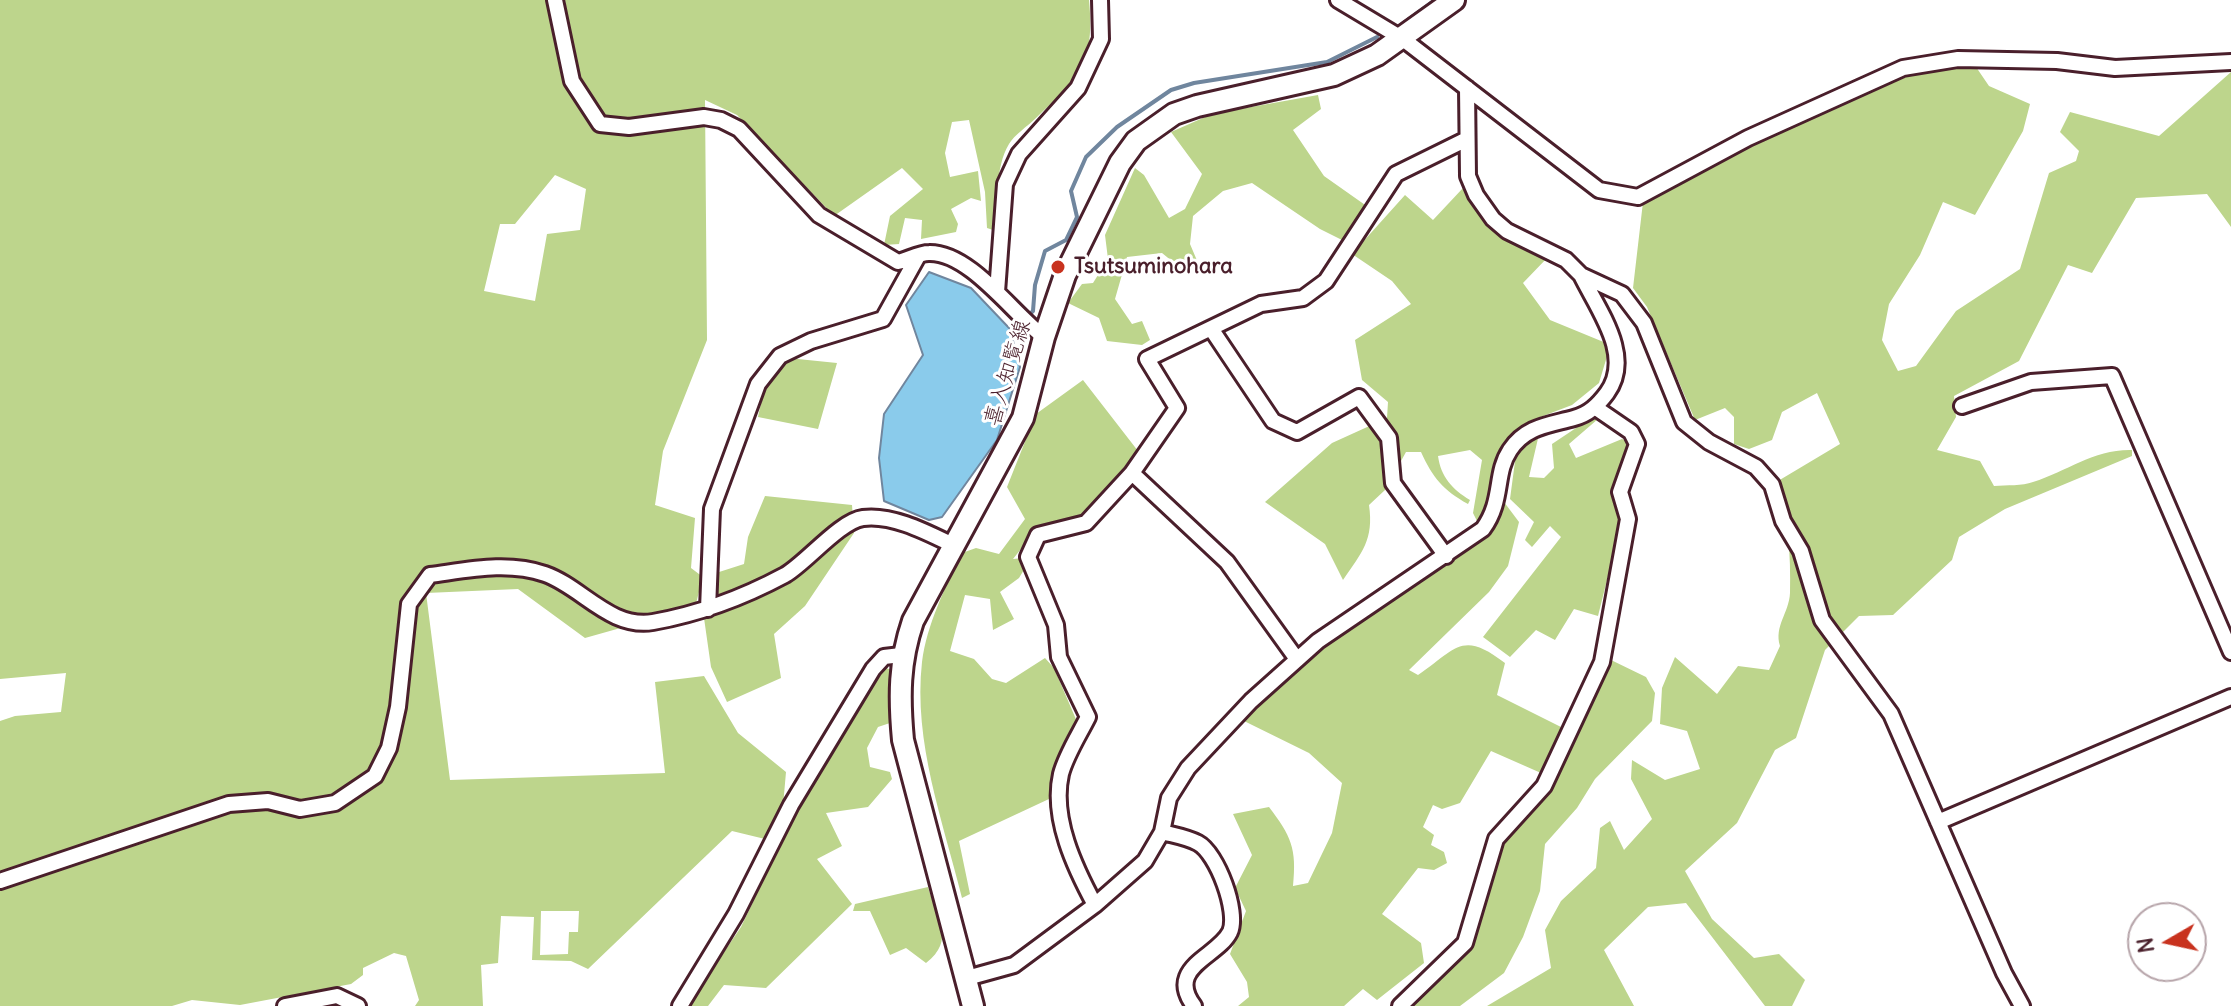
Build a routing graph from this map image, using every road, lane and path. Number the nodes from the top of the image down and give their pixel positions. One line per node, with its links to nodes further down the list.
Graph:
1 (555, 0): 9 (street)
2 (1100, 0): 11 (street)
3 (1338, 0): 5 (street)
4 (1454, 0): 5 (main road, 喜入知覧線)
5 (1403, 39): 7 (street); 13 (main road, 喜入知覧線)
6 (2231, 62): 7 (street)
7 (1467, 88): 8 (street)
8 (1465, 140): 10 (street); 12 (street)
9 (918, 256): 11 (street); 19 (street)
10 (1581, 275): 15 (street); 24 (street)
11 (997, 292): 13 (street)
12 (1212, 330): 16 (street); 18 (street)
13 (1044, 337): 17 (main road, 喜入知覧線)
14 (1962, 406): 20 (street)
15 (1596, 408): 18 (street); 34 (street)
16 (1132, 473): 22 (street); 27 (street)
17 (955, 546): 19 (street); 21 (main road, 喜入知覧線)
18 (1446, 556): 22 (street)
19 (708, 609): 26 (street)
20 (2231, 652)
21 (901, 655): 28 (main road, 喜入知覧線); 31 (street)
22 (1296, 658): 25 (street)
23 (2231, 697): 24 (street)
24 (1938, 822): 35 (street)
25 (1162, 832): 27 (street); 33 (street)
26 (0, 881)
27 (1095, 905): 28 (street)
28 (967, 978): 32 (main road, 喜入知覧線)
29 (285, 1006): 30 (street)
30 (358, 1006)
31 (681, 1006)
32 (973, 1006)
33 (1194, 1006)
34 (1400, 1006)
35 (2022, 1006)

